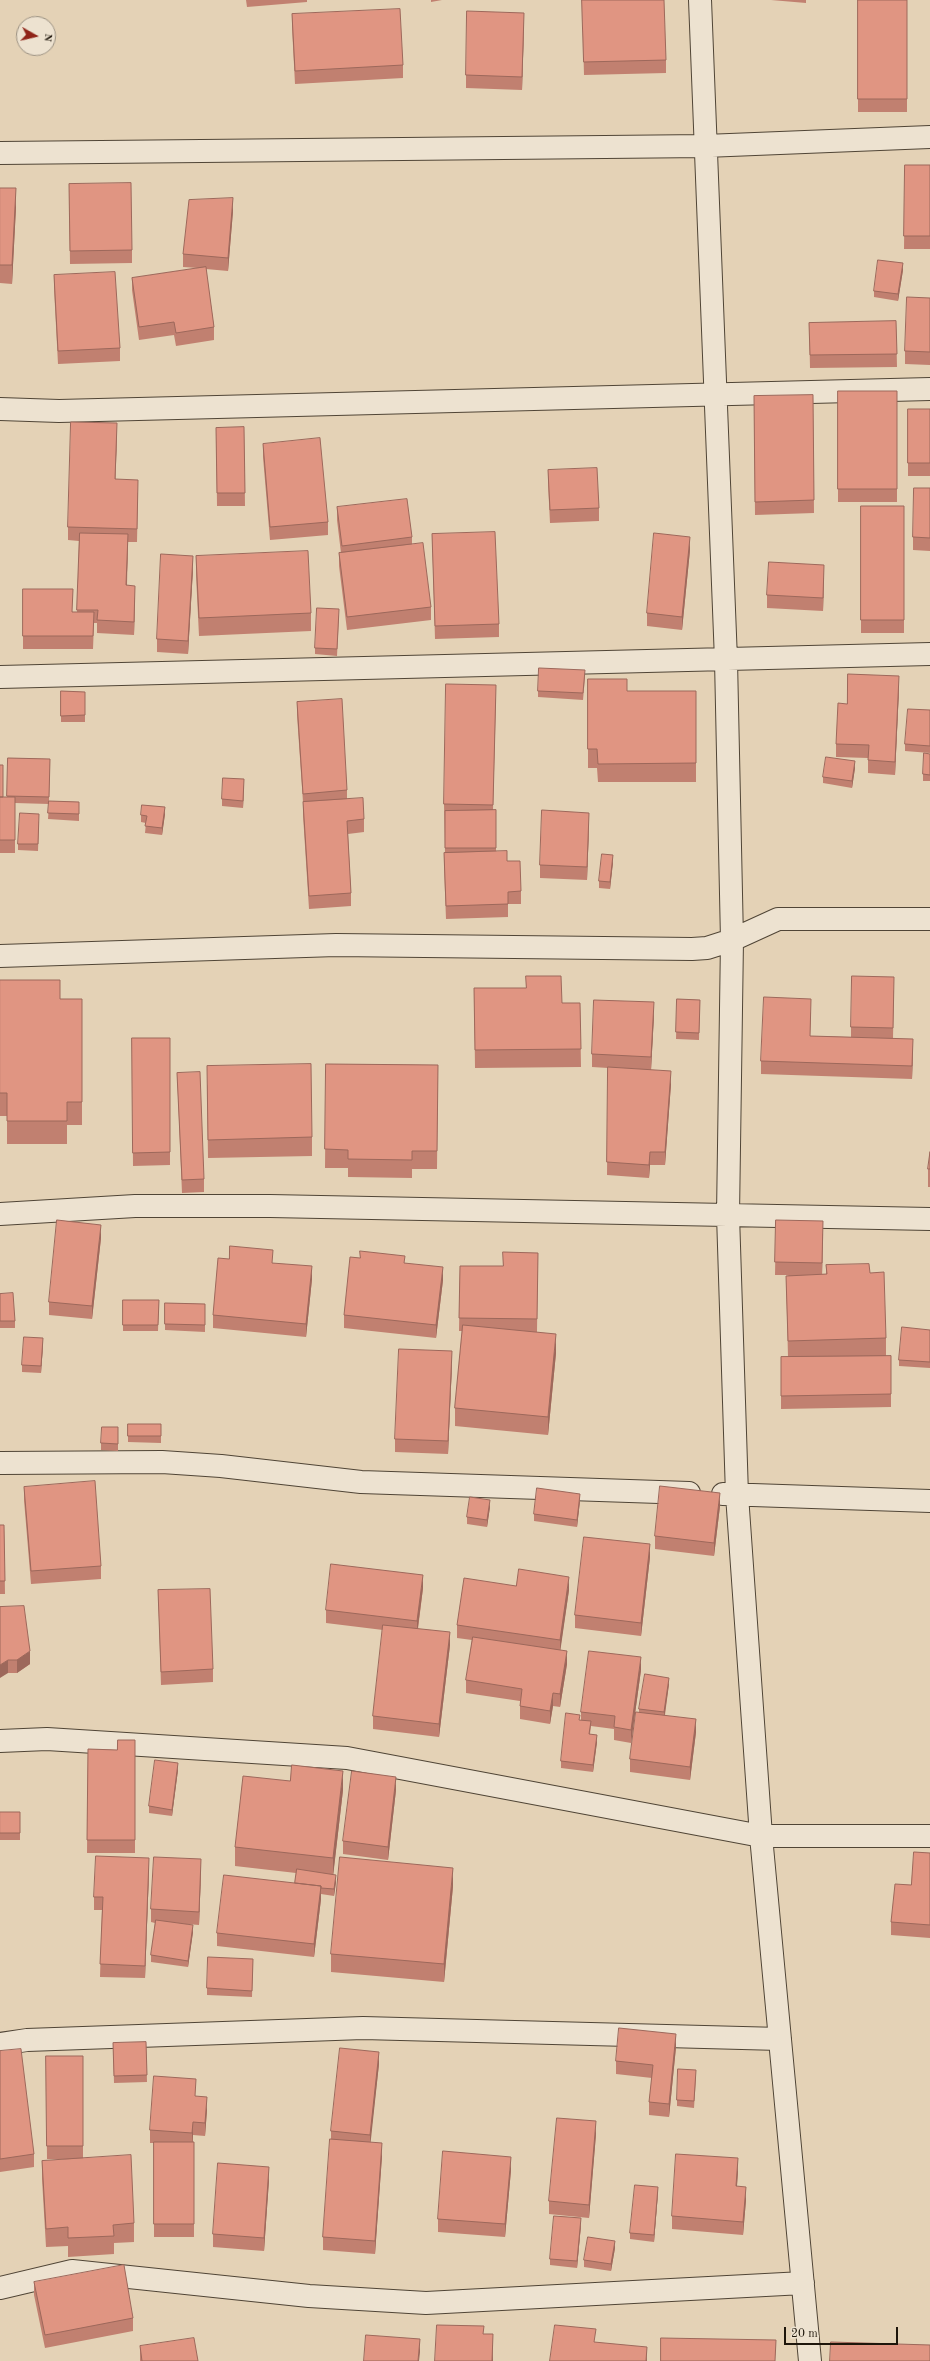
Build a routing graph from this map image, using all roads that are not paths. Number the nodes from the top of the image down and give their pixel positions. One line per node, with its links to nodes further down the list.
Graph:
1 (700, 0): 3 (street)
2 (930, 137): 3 (street)
3 (705, 146): 4 (street); 6 (street)
4 (0, 153)
5 (930, 389): 6 (street)
6 (715, 396): 7 (street); 9 (street)
7 (0, 409)
8 (930, 654): 9 (street)
9 (726, 660): 10 (street); 12 (street)
10 (0, 677)
11 (930, 919): 12 (street)
12 (732, 940): 13 (street); 15 (street)
13 (0, 956)
14 (0, 1214): 15 (street)
15 (728, 1215): 16 (street); 18 (street)
16 (930, 1219)
17 (0, 1463): 18 (street)
18 (737, 1495): 19 (street); 21 (street)
19 (930, 1501)
20 (0, 1742): 21 (street)
21 (760, 1836): 22 (street); 23 (street)
22 (930, 1836)
23 (780, 2040): 24 (street); 25 (street)
24 (0, 2044)
25 (803, 2283): 26 (street); 27 (street)
26 (0, 2288)
27 (810, 2361)

